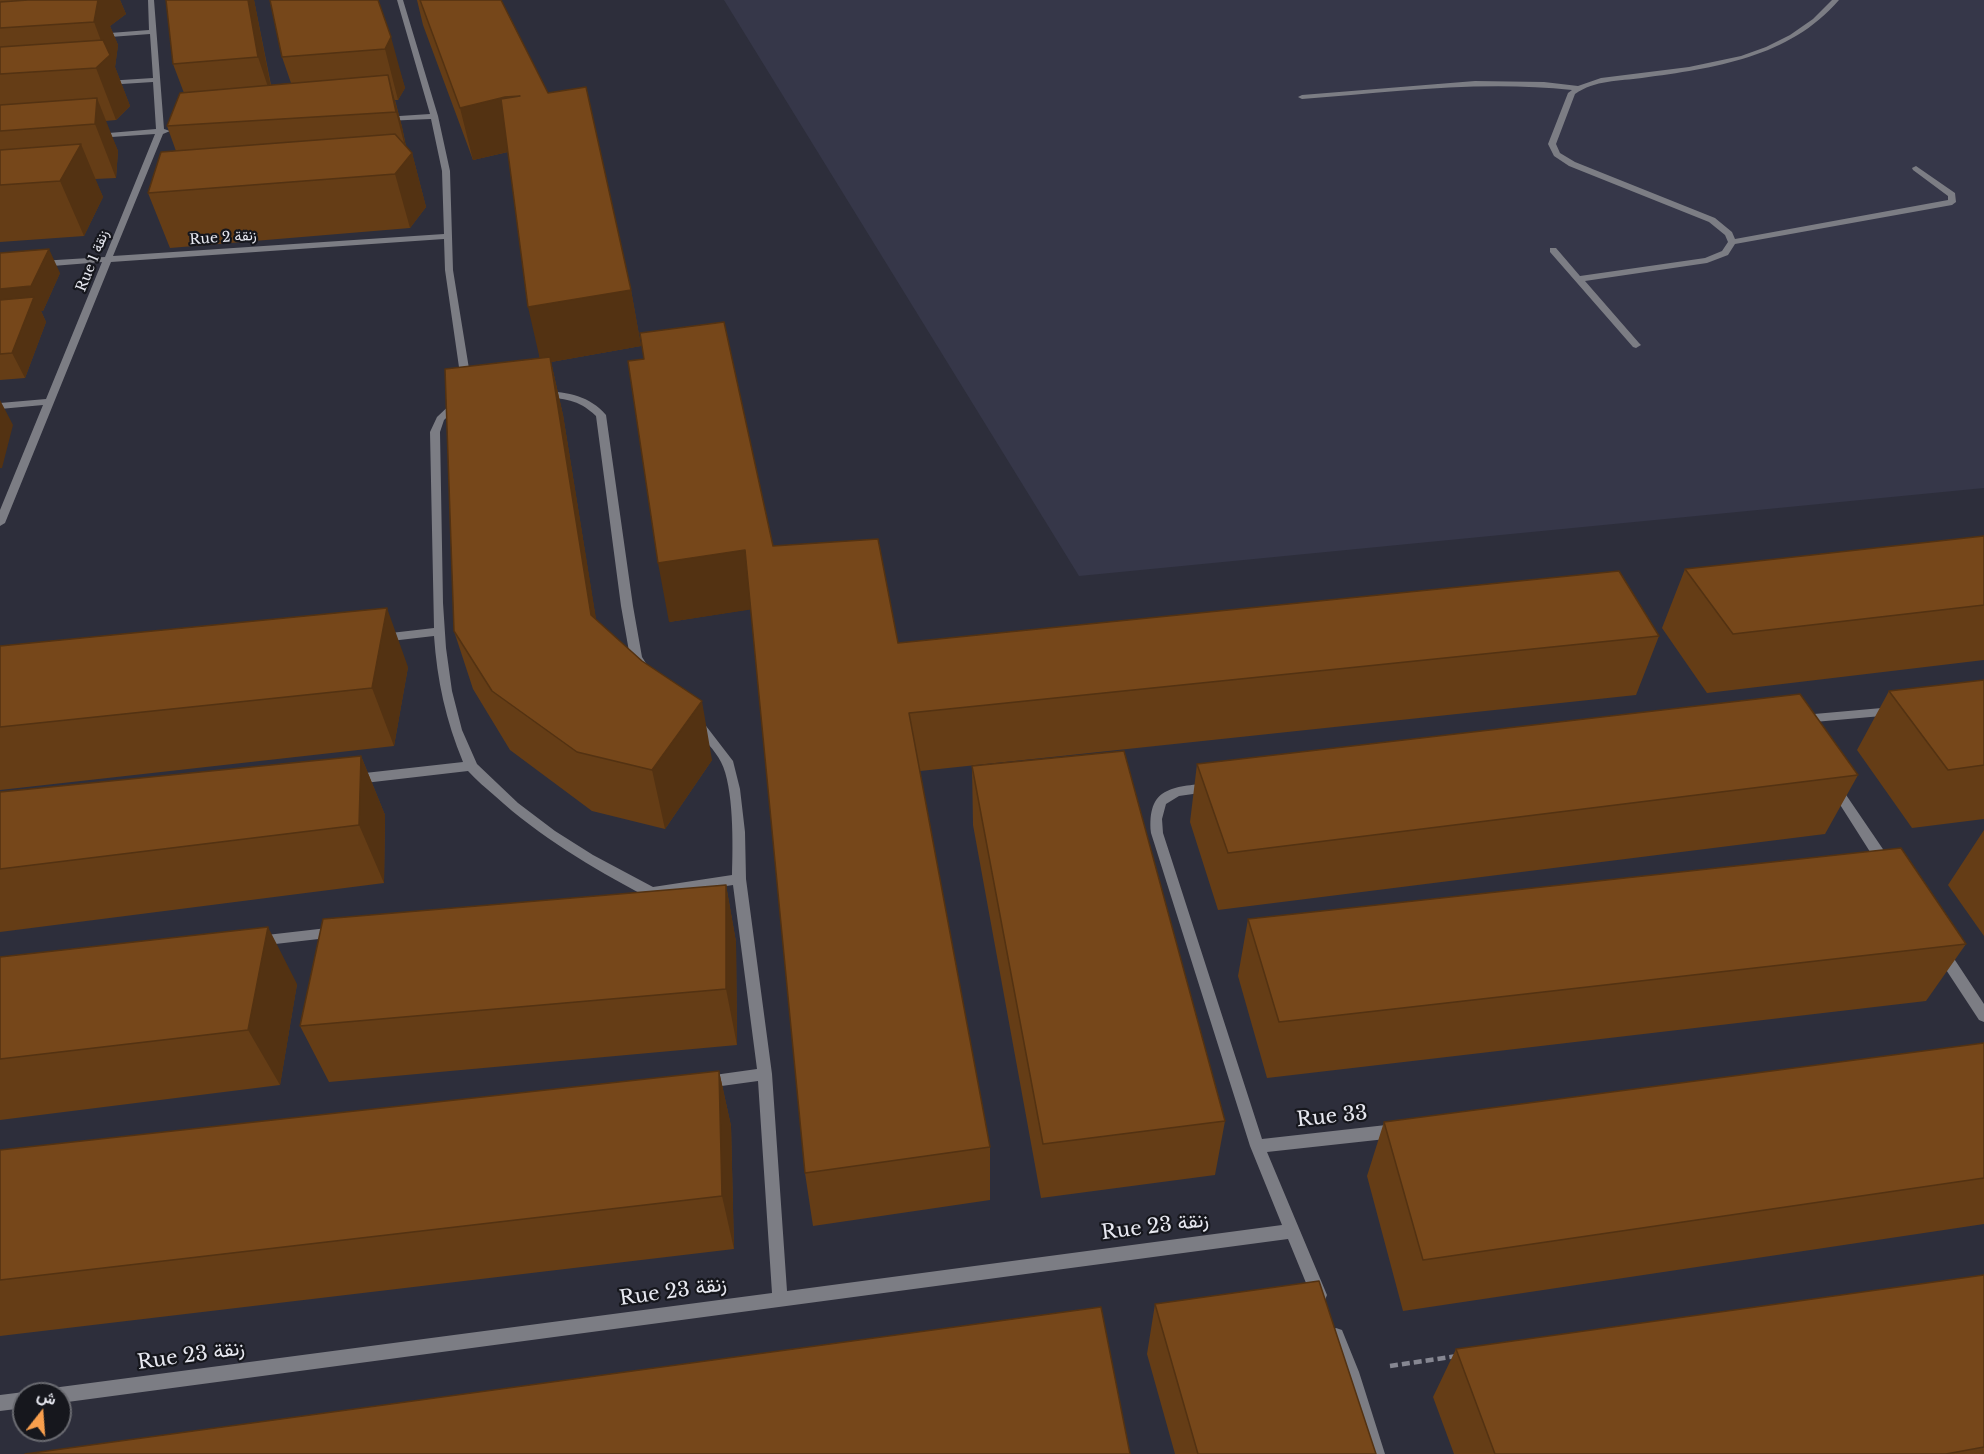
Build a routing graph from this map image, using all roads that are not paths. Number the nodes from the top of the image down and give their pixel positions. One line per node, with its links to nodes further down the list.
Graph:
1 (151, 0): 4 (street, Rue 1 زنقة)
2 (399, 0): 10 (street)
3 (1836, 0): 8 (street)
4 (154, 32): 5 (street); 6 (street, Rue 1 زنقة)
5 (83, 37)
6 (157, 80): 7 (street); 13 (street, Rue 1 زنقة)
7 (101, 83)
8 (1578, 88): 9 (street); 17 (street)
9 (1302, 97)
10 (434, 116): 11 (street); 16 (street)
11 (375, 119)
12 (172, 131): 13 (street)
13 (160, 132): 14 (street); 19 (street, Rue 1 زنقة)
14 (92, 137)
15 (1916, 168): 17 (street)
16 (449, 236): 19 (street, Rue 2 زنقة); 27 (street)
17 (1732, 242): 21 (street)
18 (1553, 250): 21 (street)
19 (108, 259): 20 (street, Rue 2 زنقة); 24 (street, Rue 1 زنقة)
20 (32, 265)
21 (1578, 279): 22 (street)
22 (1636, 345)
23 (536, 394): 29 (street)
24 (50, 402): 25 (street); 26 (street, Rue 1 زنقة)
25 (0, 406)
26 (0, 523)
27 (440, 631): 28 (street); 33 (street)
28 (369, 640)
29 (647, 675)
30 (1905, 710): 32 (street)
31 (689, 715): 38 (street)
32 (1798, 730)
33 (471, 766): 35 (street); 39 (street)
34 (1830, 780): 37 (street)
35 (341, 781)
36 (1220, 786): 48 (street)
37 (1894, 878)
38 (739, 879): 39 (street); 45 (street)
39 (650, 892): 40 (street)
40 (626, 895)
41 (355, 929): 43 (street)
42 (1933, 938): 44 (street)
43 (248, 943)
44 (1984, 1017)
45 (765, 1074): 46 (street); 50 (street)
46 (694, 1083)
47 (1412, 1129): 48 (street, Rue 33)
48 (1257, 1146): 49 (street)
49 (1292, 1231): 50 (street, Rue 23 زنقة); 52 (street)
50 (780, 1299): 51 (street, Rue 23 زنقة)
51 (72, 1393)
52 (1376, 1454)

